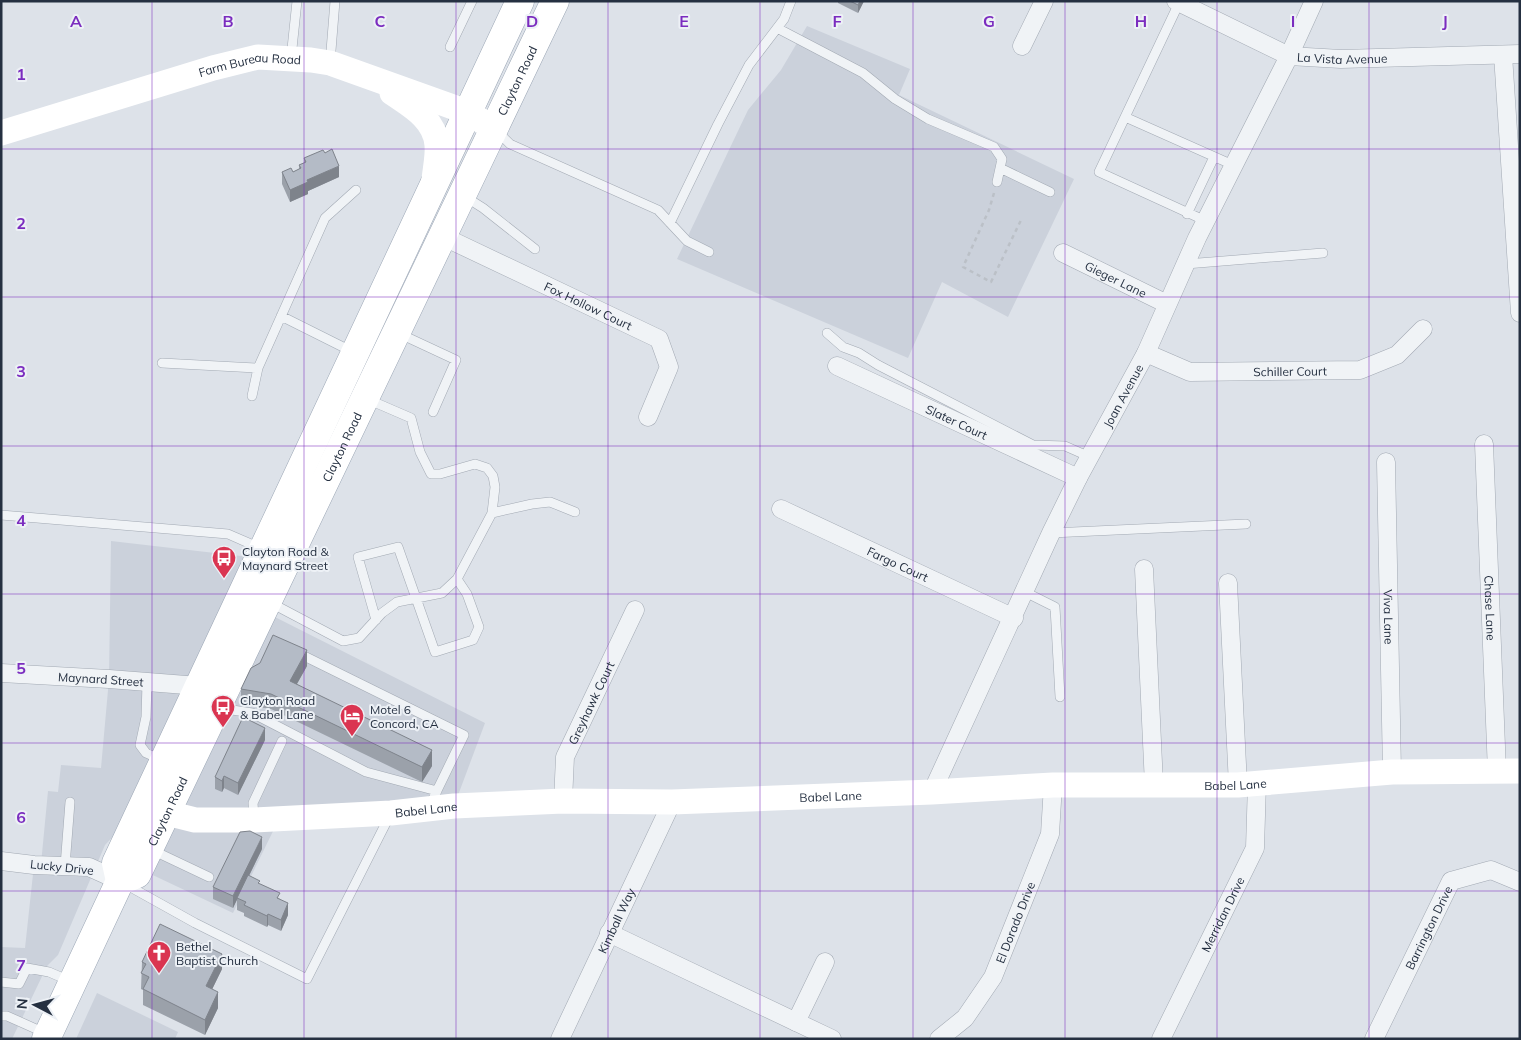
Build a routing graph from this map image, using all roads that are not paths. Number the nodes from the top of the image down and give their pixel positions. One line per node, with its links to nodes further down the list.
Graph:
1 (297, 1): 15 (lane)
2 (335, 1): 16 (lane)
3 (472, 1): 12 (lane)
4 (520, 1): 18 (main road, Clayton Road)
5 (555, 1): 20 (main road, Clayton Road)
6 (791, 1): 10 (lane)
7 (1044, 1): 11 (street)
8 (1314, 1): 14 (street, Joan Avenue)
9 (1177, 2): 14 (street, La Vista Avenue); 19 (lane)
10 (777, 28): 24 (lane); 32 (lane)
11 (1022, 46)
12 (450, 47)
13 (1515, 52): 14 (street, La Vista Avenue); 40 (street)
14 (1289, 56): 23 (street, Joan Avenue)
15 (291, 59): 16 (street, Farm Bureau Road); 21 (street, Farm Bureau Road)
16 (330, 63): 17 (street, Farm Bureau Road)
17 (365, 75): 18 (street, Farm Bureau Road); 26 (street)
18 (467, 112): 20 (street, Farm Bureau Road); 26 (main road, Clayton Road)
19 (1125, 117): 22 (lane); 30 (lane)
20 (493, 128): 29 (main road, Clayton Road); 32 (lane)
21 (1, 133)
22 (1214, 157): 23 (lane); 30 (lane)
23 (1233, 165): 31 (street, Joan Avenue)
24 (1000, 168): 25 (lane); 28 (lane)
25 (997, 182)
26 (434, 183): 45 (main road, Clayton Road)
27 (356, 190): 41 (lane)
28 (1050, 192)
29 (462, 194): 33 (main road, Clayton Road); 34 (lane)
30 (1187, 214): 31 (lane)
31 (1206, 221): 38 (street, Joan Avenue)
32 (670, 223): 35 (lane)
33 (442, 236): 43 (main road, Clayton Road); 53 (street, Fox Hollow Court)
34 (535, 249)
35 (709, 252)
36 (1322, 252): 38 (lane)
37 (1063, 253): 39 (street, Gieger Lane)
38 (1186, 264): 39 (street, Joan Avenue)
39 (1168, 304): 46 (street, Joan Avenue)
40 (1520, 313)
41 (281, 316): 45 (lane); 49 (lane)
42 (1423, 329): 46 (street, Schiller Court)
43 (396, 332): 51 (main road, Clayton Road); 52 (lane)
44 (827, 333): 55 (lane)
45 (354, 352): 64 (main road, Clayton Road)
46 (1146, 353): 55 (street, Joan Avenue)
47 (162, 363): 49 (lane)
48 (837, 366): 57 (street, Slater Court)
49 (258, 368): 50 (lane)
50 (252, 396)
51 (364, 398): 60 (lane); 70 (main road, Clayton Road)
52 (433, 412)
53 (648, 417)
54 (1484, 444): 83 (street, Chase Lane)
55 (1090, 457): 57 (street, Joan Avenue)
56 (1386, 462): 82 (street, Viva Lane)
57 (1078, 478): 63 (street, Joan Avenue)
58 (781, 509): 72 (street, Fargo Court)
59 (574, 512): 60 (lane)
60 (492, 513): 66 (lane)
61 (1, 515): 64 (lane)
62 (1246, 524): 63 (lane)
63 (1051, 533): 68 (street, Joan Avenue)
64 (263, 550): 77 (main road, Clayton Road)
65 (1144, 568): 86 (street)
66 (457, 579): 69 (lane); 69 (lane)
67 (1228, 583): 84 (street)
68 (1025, 592): 72 (street, Joan Avenue); 78 (lane)
69 (416, 598): 73 (lane); 73 (lane)
70 (267, 602): 73 (lane); 79 (main road, Clayton Road)
71 (635, 610): 89 (street, Greyhawk Court)
72 (1014, 618): 87 (street, Joan Avenue)
73 (376, 620)
74 (288, 648): 88 (lane)
75 (1, 673): 76 (street, Maynard Street)
76 (147, 683): 77 (street, Maynard Street); 81 (lane)
77 (199, 686): 81 (main road, Clayton Road)
78 (1060, 697)
79 (217, 708): 88 (lane); 92 (main road, Clayton Road)
80 (282, 741): 94 (lane)
81 (164, 761): 92 (main road, Clayton Road)
82 (1392, 772): 83 (street, Babel Lane); 84 (street, Babel Lane)
83 (1508, 772)
84 (1248, 784): 86 (street, Babel Lane); 111 (street, Merridan Drive)
85 (1053, 785): 86 (street, Babel Lane); 87 (street, Babel Lane); 110 (street, El Dorado Drive)
86 (1154, 785)
87 (932, 792): 91 (street, Babel Lane)
88 (432, 800): 89 (street, Babel Lane); 93 (street, Babel Lane)
89 (563, 801): 91 (street, Babel Lane)
90 (70, 802): 97 (lane)
91 (672, 802): 101 (street, Kimball Way)
92 (156, 808): 94 (street, Babel Lane); 95 (main road, Clayton Road); 99 (main road, Clayton Road)
93 (391, 813): 94 (street, Babel Lane); 99 (lane)
94 (254, 820)
95 (150, 849): 98 (lane); 99 (main road, Clayton Road)
96 (1, 860): 97 (street, Lucky Drive)
97 (65, 866): 99 (street, Lucky Drive)
98 (209, 877)
99 (120, 881): 104 (main road, Clayton Road)
100 (1520, 882): 112 (street, Barrington Drive)
101 (610, 933): 106 (street); 108 (street, Kimball Way)
102 (825, 962): 106 (street)
103 (1, 982): 104 (lane)
104 (72, 982): 107 (main road, Clayton Road)
105 (1, 1016): 107 (lane)
106 (796, 1022): 109 (street)
107 (47, 1036)
108 (560, 1039)
109 (832, 1039)
110 (938, 1039)
111 (1161, 1039)
112 (1374, 1039)

